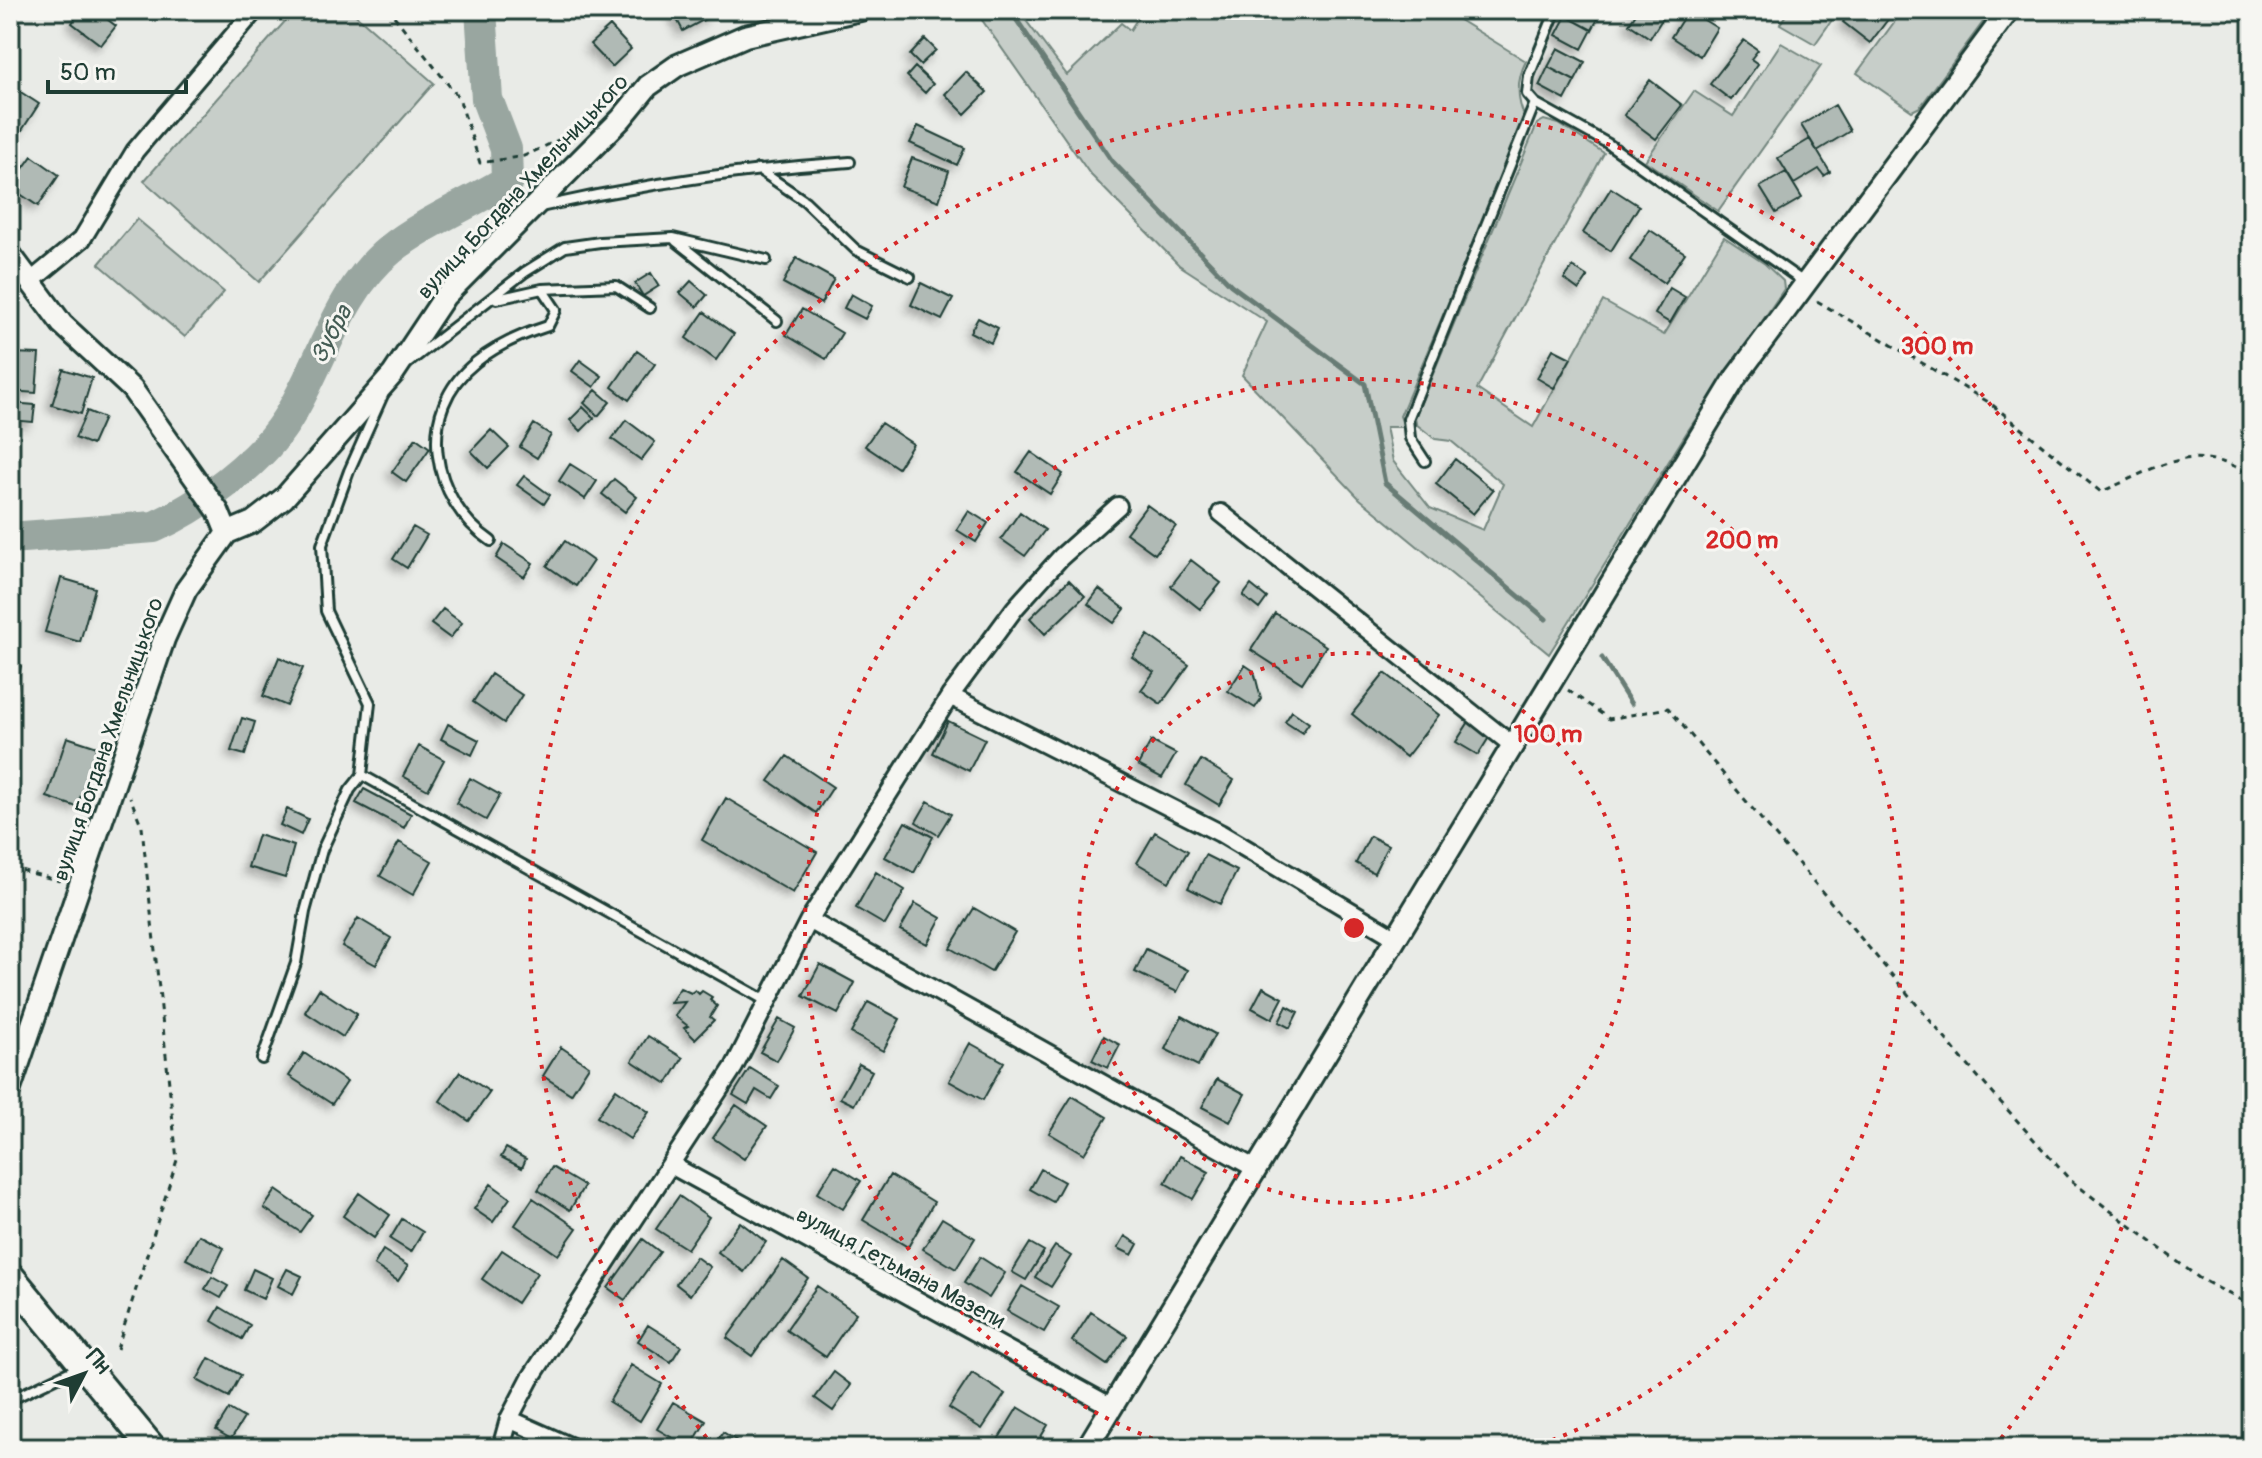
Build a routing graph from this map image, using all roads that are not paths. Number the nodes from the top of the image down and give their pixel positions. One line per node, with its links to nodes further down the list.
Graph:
1 (255, 10): 13 (street)
2 (860, 10): 8 (street, вулиця Богдана Хмельницького)
3 (1556, 10): 5 (lane)
4 (2009, 10): 14 (street)
5 (1535, 103): 14 (lane); 20 (lane)
6 (850, 162): 7 (lane)
7 (757, 168): 8 (lane); 12 (lane)
8 (531, 209): 19 (street, вулиця Богдана Хмельницького)
9 (673, 238): 11 (lane); 16 (lane); 18 (lane)
10 (10, 254): 13 (street)
11 (766, 260)
12 (910, 277)
13 (30, 282): 23 (street)
14 (1803, 287): 26 (street)
15 (542, 289): 16 (lane); 17 (lane); 24 (lane)
16 (492, 300): 19 (lane)
17 (650, 308)
18 (777, 321)
19 (393, 374): 23 (street, вулиця Богдана Хмельницького); 27 (lane)
20 (1425, 461)
21 (1118, 506): 25 (street)
22 (1221, 513): 26 (street)
23 (227, 533): 32 (street, вулиця Богдана Хмельницького)
24 (491, 541)
25 (950, 696): 28 (street); 29 (street)
26 (1511, 744): 29 (street)
27 (362, 775): 30 (lane); 31 (lane)
28 (809, 920): 30 (street); 34 (street)
29 (1396, 938): 34 (street)
30 (770, 1003): 33 (street)
31 (262, 1059)
32 (10, 1089)
33 (671, 1165): 38 (street, вулиця Гетьмана Мазепи); 39 (street)
34 (1256, 1169): 38 (street)
35 (10, 1276): 36 (highway)
36 (84, 1365): 37 (lane); 40 (highway)
37 (10, 1400)
38 (1112, 1407): 43 (street)
39 (509, 1419): 41 (street); 42 (street)
40 (152, 1448)
41 (501, 1448)
42 (574, 1448)
43 (1087, 1448)

